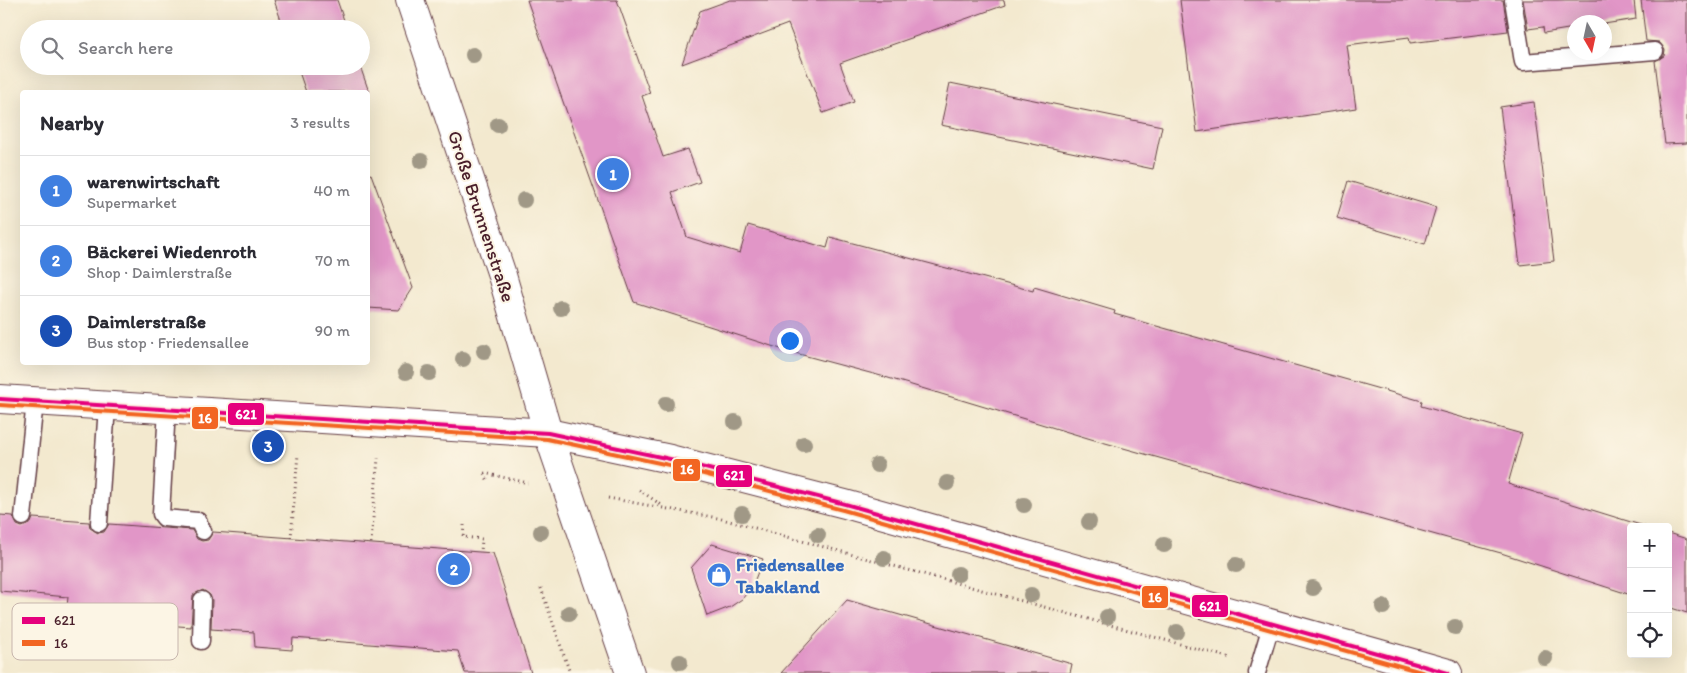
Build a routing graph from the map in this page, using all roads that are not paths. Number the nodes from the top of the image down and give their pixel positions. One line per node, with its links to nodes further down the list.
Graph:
1 (410, 0): 8 (street, Große Brunnenstraße)
2 (1513, 0): 3 (lane)
3 (1654, 51)
4 (0, 399): 5 (street)
5 (34, 401): 6 (street); 9 (lane)
6 (107, 406): 7 (street); 10 (lane)
7 (167, 409): 8 (street); 11 (lane)
8 (548, 433): 13 (street); 16 (street, Große Brunnenstraße)
9 (24, 517)
10 (98, 523)
11 (203, 531)
12 (202, 600): 14 (lane)
13 (1272, 622): 15 (lane); 17 (street)
14 (201, 641)
15 (1258, 669)
16 (630, 673)
17 (1448, 673)

